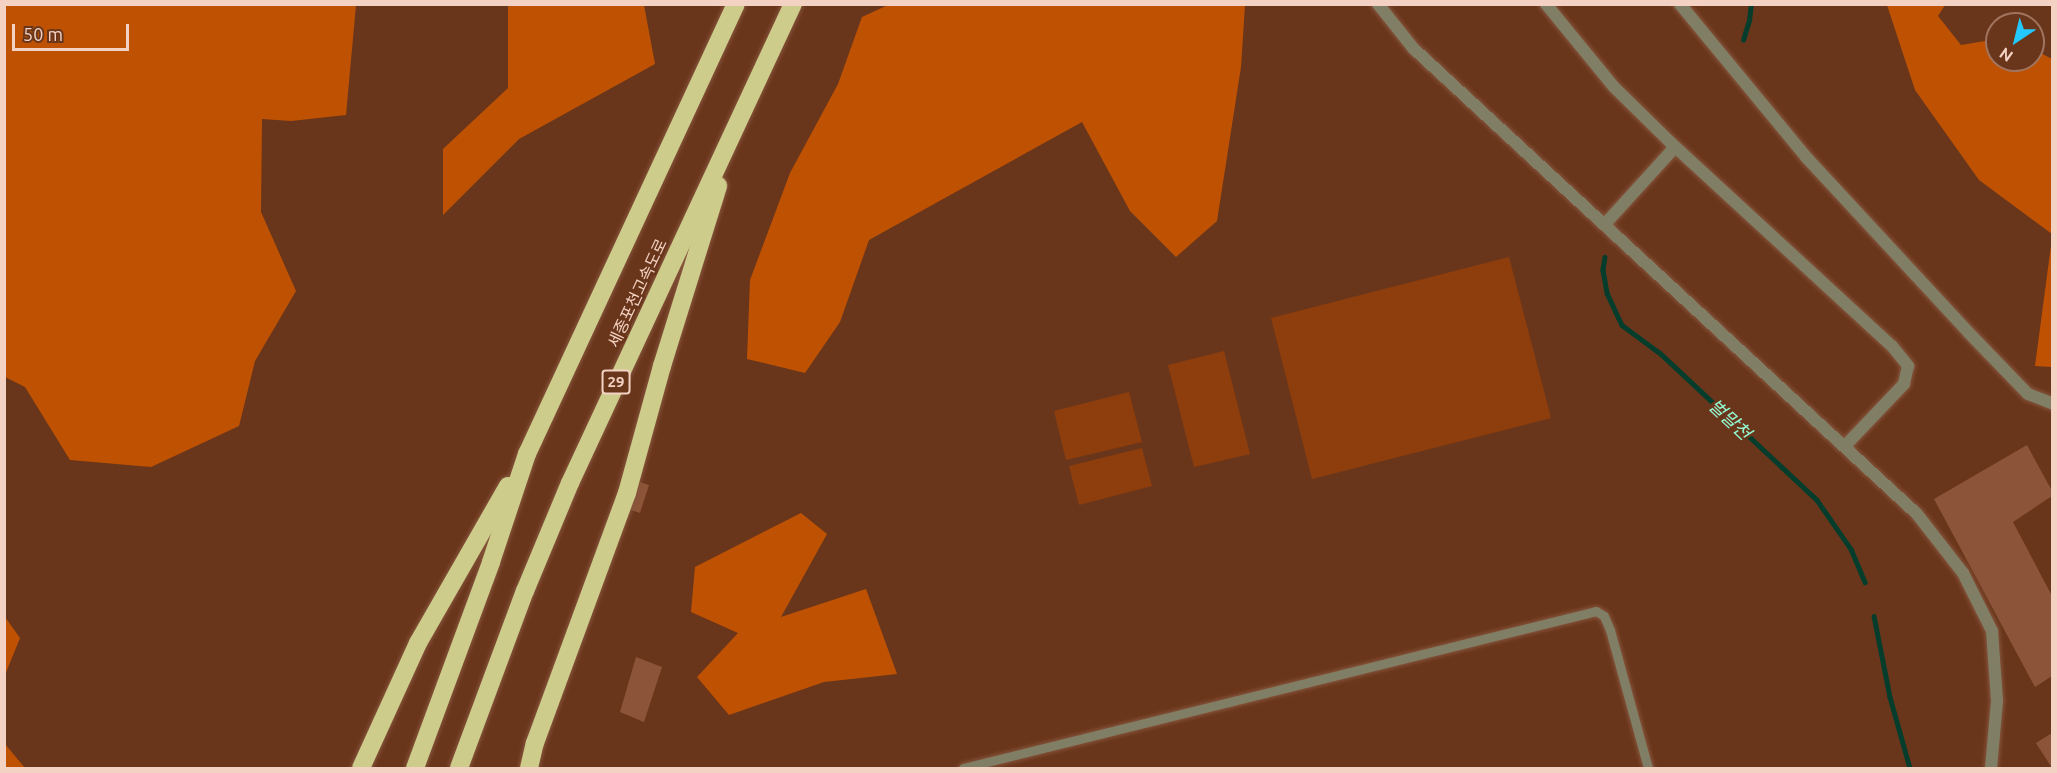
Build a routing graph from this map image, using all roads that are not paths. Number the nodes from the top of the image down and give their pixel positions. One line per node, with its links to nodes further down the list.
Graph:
1 (735, 4): 11 (highway, 세종포천고속도로)
2 (794, 4): 6 (highway, 세종포천고속도로 / 29)
3 (1378, 4): 8 (street)
4 (1546, 4): 7 (street)
5 (1680, 4): 9 (street)
6 (740, 115): 14 (highway, 세종포천고속도로 / 29); 15 (highway)
7 (1675, 147): 8 (street); 10 (street)
8 (1605, 224): 10 (street)
9 (2052, 403)
10 (1845, 446): 18 (street)
11 (527, 454): 12 (highway); 13 (highway, 세종포천고속도로)
12 (361, 768)
13 (415, 768)
14 (459, 768)
15 (529, 768)
16 (963, 768): 17 (lane)
17 (1648, 768)
18 (1991, 768)

